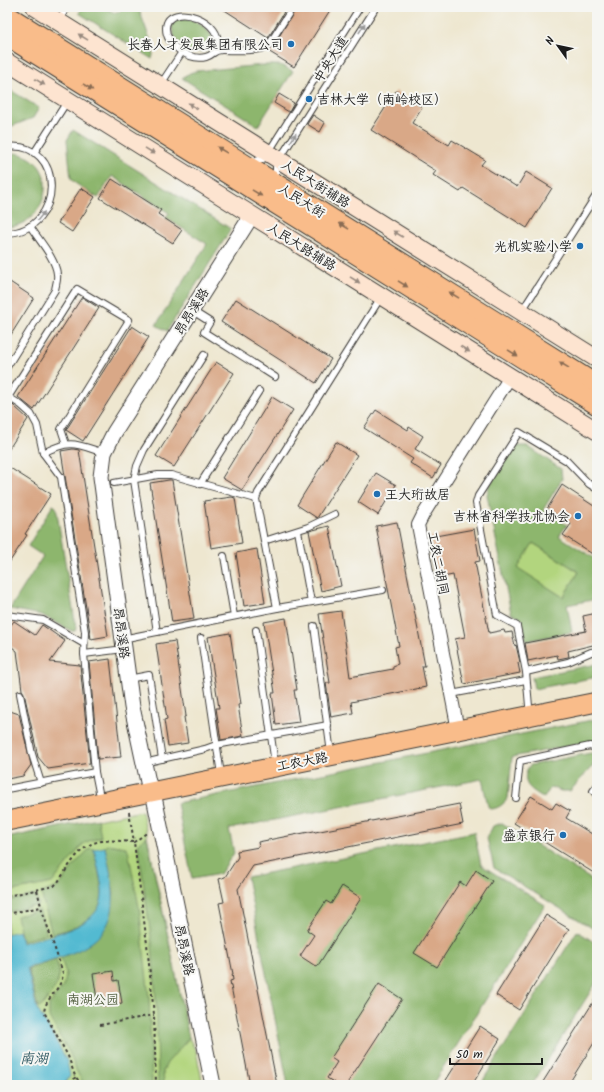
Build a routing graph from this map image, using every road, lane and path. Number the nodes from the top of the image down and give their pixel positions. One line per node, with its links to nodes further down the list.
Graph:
1 (35, 7): 7 (main road, 人民大街辅路)
2 (67, 7): 7 (lane)
3 (293, 7): 9 (lane)
4 (360, 7): 16 (lane, 中央大道)
5 (376, 7): 16 (lane, 中央大道, one-way to 5)
6 (7, 15): 17 (main road, 人民大街, one-way to 6)
7 (58, 22): 12 (main road, 人民大街辅路, one-way to 7)
8 (7, 36): 34 (main road, 人民大街, one-way to 34)
9 (216, 50): 10 (lane); 10 (lane)
10 (182, 52): 12 (lane)
11 (7, 62): 13 (main road, 人民大路辅路, one-way to 13)
12 (161, 86): 16 (main road, 人民大街辅路, one-way to 12)
13 (68, 100): 15 (lane); 20 (main road, 人民大路辅路, one-way to 20)
14 (7, 147): 15 (lane)
15 (34, 153): 21 (lane, one-way to 15)
16 (274, 156): 17 (lane, 中央大道); 18 (lane, 中央大道); 25 (main road, 人民大街辅路, one-way to 16)
17 (242, 162): 18 (main road, 人民大街)
18 (278, 186): 31 (main road, 人民大街, one-way to 18)
19 (597, 194): 25 (lane)
20 (252, 215): 23 (main road, 人民大路辅路, one-way to 23); 24 (street, 昂昂溪路)
21 (30, 226): 22 (lane); 28 (lane)
22 (7, 233)
23 (382, 296): 30 (main road, 人民大路辅路, one-way to 30); 43 (lane)
24 (191, 310): 29 (lane); 38 (street, 昂昂溪路)
25 (520, 311): 27 (main road, 人民大街辅路)
26 (204, 355): 39 (lane)
27 (597, 359)
28 (7, 367)
29 (275, 377)
30 (510, 377): 35 (main road, 人民大路辅路); 66 (street, 工农二胡同)
31 (597, 385)
32 (258, 391): 41 (lane)
33 (8, 398): 36 (lane); 37 (lane)
34 (597, 405)
35 (597, 431)
36 (66, 444): 37 (lane); 38 (lane)
37 (43, 453): 57 (lane)
38 (104, 453): 58 (street, 昂昂溪路)
39 (134, 480): 40 (lane); 41 (lane); 55 (lane)
40 (114, 484)
41 (200, 484): 43 (lane)
42 (597, 489): 61 (lane)
43 (256, 500): 46 (lane)
44 (336, 514): 45 (lane)
45 (298, 531): 46 (lane); 49 (lane)
46 (264, 541): 50 (lane)
47 (224, 556): 52 (lane)
48 (383, 590): 49 (lane)
49 (311, 602): 50 (lane)
50 (277, 608): 52 (lane)
51 (7, 615): 57 (lane)
52 (234, 616): 55 (lane)
53 (314, 626): 69 (lane)
54 (256, 630): 71 (lane)
55 (157, 632): 58 (lane)
56 (202, 638): 72 (lane)
57 (84, 644): 60 (lane)
58 (123, 644): 60 (lane); 62 (street, 昂昂溪路)
59 (597, 651): 61 (lane)
60 (84, 654): 79 (lane)
61 (526, 672): 63 (lane)
62 (128, 679): 76 (lane); 77 (street, 昂昂溪路)
63 (526, 680): 66 (lane); 68 (lane)
64 (597, 692): 68 (main road, 工农大路)
65 (20, 694): 80 (lane)
66 (451, 694): 70 (street, 工农二胡同)
67 (597, 702): 70 (main road, 工农大路)
68 (529, 706): 70 (main road, 工农大路)
69 (328, 725): 71 (lane); 73 (lane)
70 (457, 725): 73 (main road, 工农大路); 82 (main road, 工农大路)
71 (271, 735): 72 (lane); 75 (lane)
72 (216, 745): 76 (lane); 78 (lane)
73 (330, 746): 75 (main road, 工农大路)
74 (597, 749): 87 (lane)
75 (274, 757): 78 (main road, 工农大路)
76 (162, 759): 77 (lane)
77 (144, 763): 82 (street, 昂昂溪路)
78 (220, 768): 82 (main road, 工农大路)
79 (95, 772): 80 (lane); 84 (lane)
80 (41, 783): 83 (lane)
81 (597, 786): 85 (lane)
82 (150, 787): 84 (main road, 工农大路); 86 (main road, 工农大路); 90 (street, 昂昂溪路)
83 (7, 789)
84 (99, 792): 88 (main road, 工农大路)
85 (597, 795)
86 (126, 797): 89 (main road, 工农大路); 91 (path)
87 (516, 798)
88 (7, 811)
89 (7, 821)
90 (160, 825): 91 (path); 102 (street, 昂昂溪路)
91 (134, 842): 92 (path); 96 (path)
92 (36, 890): 93 (path); 94 (path)
93 (7, 896)
94 (41, 907): 95 (path); 98 (path)
95 (7, 914)
96 (154, 1015): 97 (path); 101 (path)
97 (100, 1025)
98 (75, 1076): 99 (path); 100 (path)
99 (72, 1085)
100 (82, 1085)
101 (156, 1085)
102 (213, 1085)

